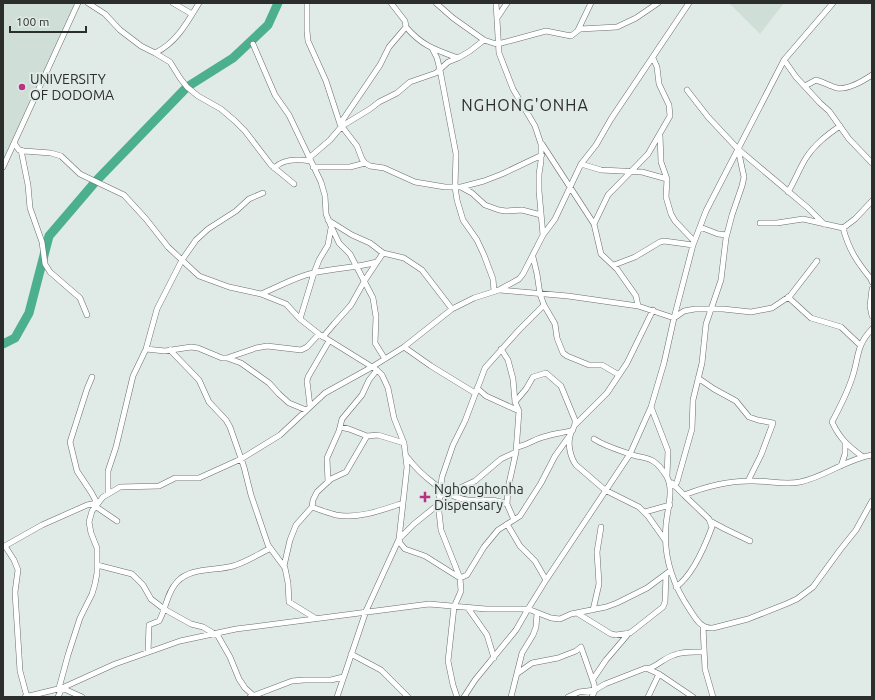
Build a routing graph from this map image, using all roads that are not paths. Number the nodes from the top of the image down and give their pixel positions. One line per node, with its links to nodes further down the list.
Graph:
1 (78, 3): 33 (street)
2 (88, 3): 22 (street)
3 (173, 3): 14 (street)
4 (199, 3): 14 (street)
5 (307, 3): 30 (street)
6 (391, 3): 16 (street)
7 (436, 3): 18 (street)
8 (496, 3): 15 (street)
9 (507, 3): 15 (street)
10 (591, 3): 17 (street)
11 (658, 3): 17 (street)
12 (689, 3): 24 (street)
13 (833, 3): 25 (street)
14 (192, 14): 22 (street)
15 (497, 18): 20 (street)
16 (406, 27): 21 (street); 30 (street)
17 (578, 30): 20 (street)
18 (484, 40): 20 (street); 23 (street)
19 (253, 44): 38 (street)
20 (498, 44): 34 (street)
21 (432, 48): 23 (street); 26 (street)
22 (154, 53): 44 (street)
23 (458, 58): 26 (street)
24 (652, 58): 32 (street); 41 (street)
25 (784, 60): 28 (street); 35 (street)
26 (440, 70): 30 (street); 49 (street)
27 (872, 75): 28 (street)
28 (805, 86): 31 (street)
29 (687, 90): 35 (street)
30 (341, 125): 38 (street); 39 (street)
31 (840, 126): 40 (street); 50 (street)
32 (660, 134): 45 (street); 46 (street)
33 (14, 143): 36 (street); 42 (street)
34 (541, 144): 37 (street); 48 (street)
35 (738, 149): 50 (street); 59 (street); 62 (street)
36 (21, 150): 66 (street); 84 (street)
37 (542, 155): 49 (street); 53 (street)
38 (309, 159): 43 (street); 44 (street)
39 (366, 163): 43 (street); 49 (street)
40 (872, 163)
41 (581, 164): 45 (street); 48 (street)
42 (3, 167)
43 (313, 167): 54 (street)
44 (274, 168): 47 (street)
45 (630, 171): 46 (street); 56 (street)
46 (666, 179): 63 (street)
47 (294, 184)
48 (570, 186): 56 (street); 61 (street)
49 (458, 187): 53 (street); 75 (street)
50 (788, 192): 57 (street)
51 (263, 193): 66 (street)
52 (872, 201): 60 (street)
53 (541, 215): 61 (street)
54 (328, 220): 58 (street); 64 (street)
55 (760, 223): 57 (street)
56 (594, 224): 69 (street)
57 (824, 224): 60 (street)
58 (331, 226): 70 (street); 71 (street)
59 (700, 227): 62 (street); 63 (street)
60 (843, 228): 73 (street)
61 (543, 235): 65 (street)
62 (727, 235): 82 (street)
63 (694, 243): 69 (street); 86 (street)
64 (383, 253): 68 (street); 81 (street)
65 (533, 257): 75 (street); 77 (street)
66 (182, 260): 76 (street); 94 (street)
67 (817, 261): 78 (street)
68 (377, 262): 70 (street); 72 (street)
69 (614, 265): 80 (street)
70 (357, 267): 71 (street); 72 (street)
71 (314, 273): 76 (street); 87 (street)
72 (365, 280): 89 (street); 97 (street)
73 (872, 282)
74 (872, 290): 85 (street)
75 (496, 291): 77 (street); 81 (street)
76 (262, 294): 87 (street)
77 (540, 294): 79 (street); 80 (street)
78 (788, 297): 82 (street); 91 (street)
79 (544, 305): 93 (street); 99 (street)
80 (638, 306): 83 (street)
81 (452, 309): 92 (street)
82 (711, 309): 86 (street); 101 (street)
83 (653, 310): 86 (street); 99 (street)
84 (87, 315)
85 (872, 316)
86 (674, 318): 104 (street)
87 (300, 319): 89 (street)
88 (872, 329): 91 (street)
89 (321, 336): 90 (street); 96 (street)
90 (329, 341): 98 (street); 105 (street)
91 (860, 345): 113 (street)
92 (404, 347): 97 (street); 102 (street)
93 (502, 349): 102 (street); 103 (street)
94 (146, 350): 95 (street); 127 (street)
95 (170, 350): 96 (street); 119 (street)
96 (228, 358): 105 (street)
97 (385, 359): 98 (street)
98 (375, 369): 105 (street); 107 (street); 112 (street)
99 (619, 375): 108 (street)
100 (92, 377): 134 (street)
101 (698, 378): 122 (street); 124 (street)
102 (476, 390): 106 (street); 125 (street)
103 (515, 402): 106 (street); 108 (street)
104 (651, 407): 115 (street); 121 (street)
105 (308, 408): 119 (street)
106 (519, 411): 114 (street)
107 (340, 427): 110 (street); 123 (street)
108 (574, 427): 109 (street); 114 (street)
109 (570, 435): 126 (street); 139 (street)
110 (367, 436): 112 (street); 123 (street)
111 (594, 439): 115 (street)
112 (404, 443): 117 (street)
113 (845, 443): 118 (street); 120 (street)
114 (516, 449): 128 (street); 135 (street)
115 (630, 454): 121 (street); 126 (street)
116 (872, 455): 118 (street)
117 (406, 456): 125 (street); 132 (street)
118 (863, 457): 120 (street)
119 (241, 459): 127 (street); 148 (street)
120 (841, 466): 122 (street)
121 (668, 478): 124 (street); 136 (street)
122 (748, 481): 129 (street)
123 (328, 482): 137 (street)
124 (674, 486): 129 (street)
125 (440, 489): 128 (street); 130 (street)
126 (606, 490): 138 (street); 153 (street)
127 (108, 493): 134 (street)
128 (449, 493): 130 (street); 135 (street)
129 (684, 495): 140 (street)
130 (439, 496): 133 (street)
131 (872, 501): 164 (street)
132 (403, 503): 137 (street); 144 (street)
133 (440, 503): 144 (street); 152 (street)
134 (96, 504): 141 (street); 147 (street); 149 (street)
135 (507, 504): 139 (street)
136 (670, 505): 138 (street); 145 (street)
137 (312, 507): 150 (street)
138 (645, 512): 145 (street)
139 (514, 520): 142 (street)
140 (709, 520): 146 (street); 154 (street)
141 (117, 521)
142 (507, 524): 152 (street); 153 (street)
143 (601, 527): 159 (street)
144 (399, 540): 152 (street); 160 (street)
145 (666, 541): 151 (street)
146 (750, 541)
147 (4, 546): 179 (street)
148 (269, 549): 150 (street); 157 (street)
149 (98, 565): 157 (street); 176 (street)
150 (284, 566): 163 (street)
151 (668, 573): 154 (street); 159 (street); 165 (street)
152 (460, 578): 155 (street)
153 (546, 580): 158 (street)
154 (676, 588): 164 (street)
155 (454, 607): 156 (street); 160 (street); 184 (street)
156 (468, 608): 158 (street); 170 (street)
157 (164, 609): 166 (street); 167 (street)
158 (528, 609): 161 (street); 170 (street)
159 (593, 610): 162 (street)
160 (366, 611): 163 (street); 169 (street)
161 (537, 613): 162 (street); 172 (street)
162 (577, 613): 165 (street)
163 (315, 618): 166 (street)
164 (703, 626): 168 (street)
165 (630, 633): 175 (street)
166 (214, 634): 167 (street); 178 (street)
167 (148, 652): 176 (street)
168 (703, 652): 171 (street); 191 (street)
169 (352, 654): 174 (street); 183 (street)
170 (494, 658): 185 (street)
171 (648, 668): 173 (street); 177 (street)
172 (518, 673): 175 (street); 186 (street)
173 (659, 674): 189 (street); 190 (street)
174 (343, 677): 178 (street); 182 (street)
175 (593, 679): 177 (street)
176 (60, 688): 179 (street); 180 (street); 181 (street)
177 (595, 690): 187 (street); 188 (street)
178 (253, 696)
179 (27, 697)
180 (58, 697)
181 (82, 697)
182 (337, 697)
183 (408, 697)
184 (457, 697)
185 (464, 697)
186 (511, 697)
187 (568, 697)
188 (592, 697)
189 (648, 697)
190 (693, 697)
191 (713, 697)

